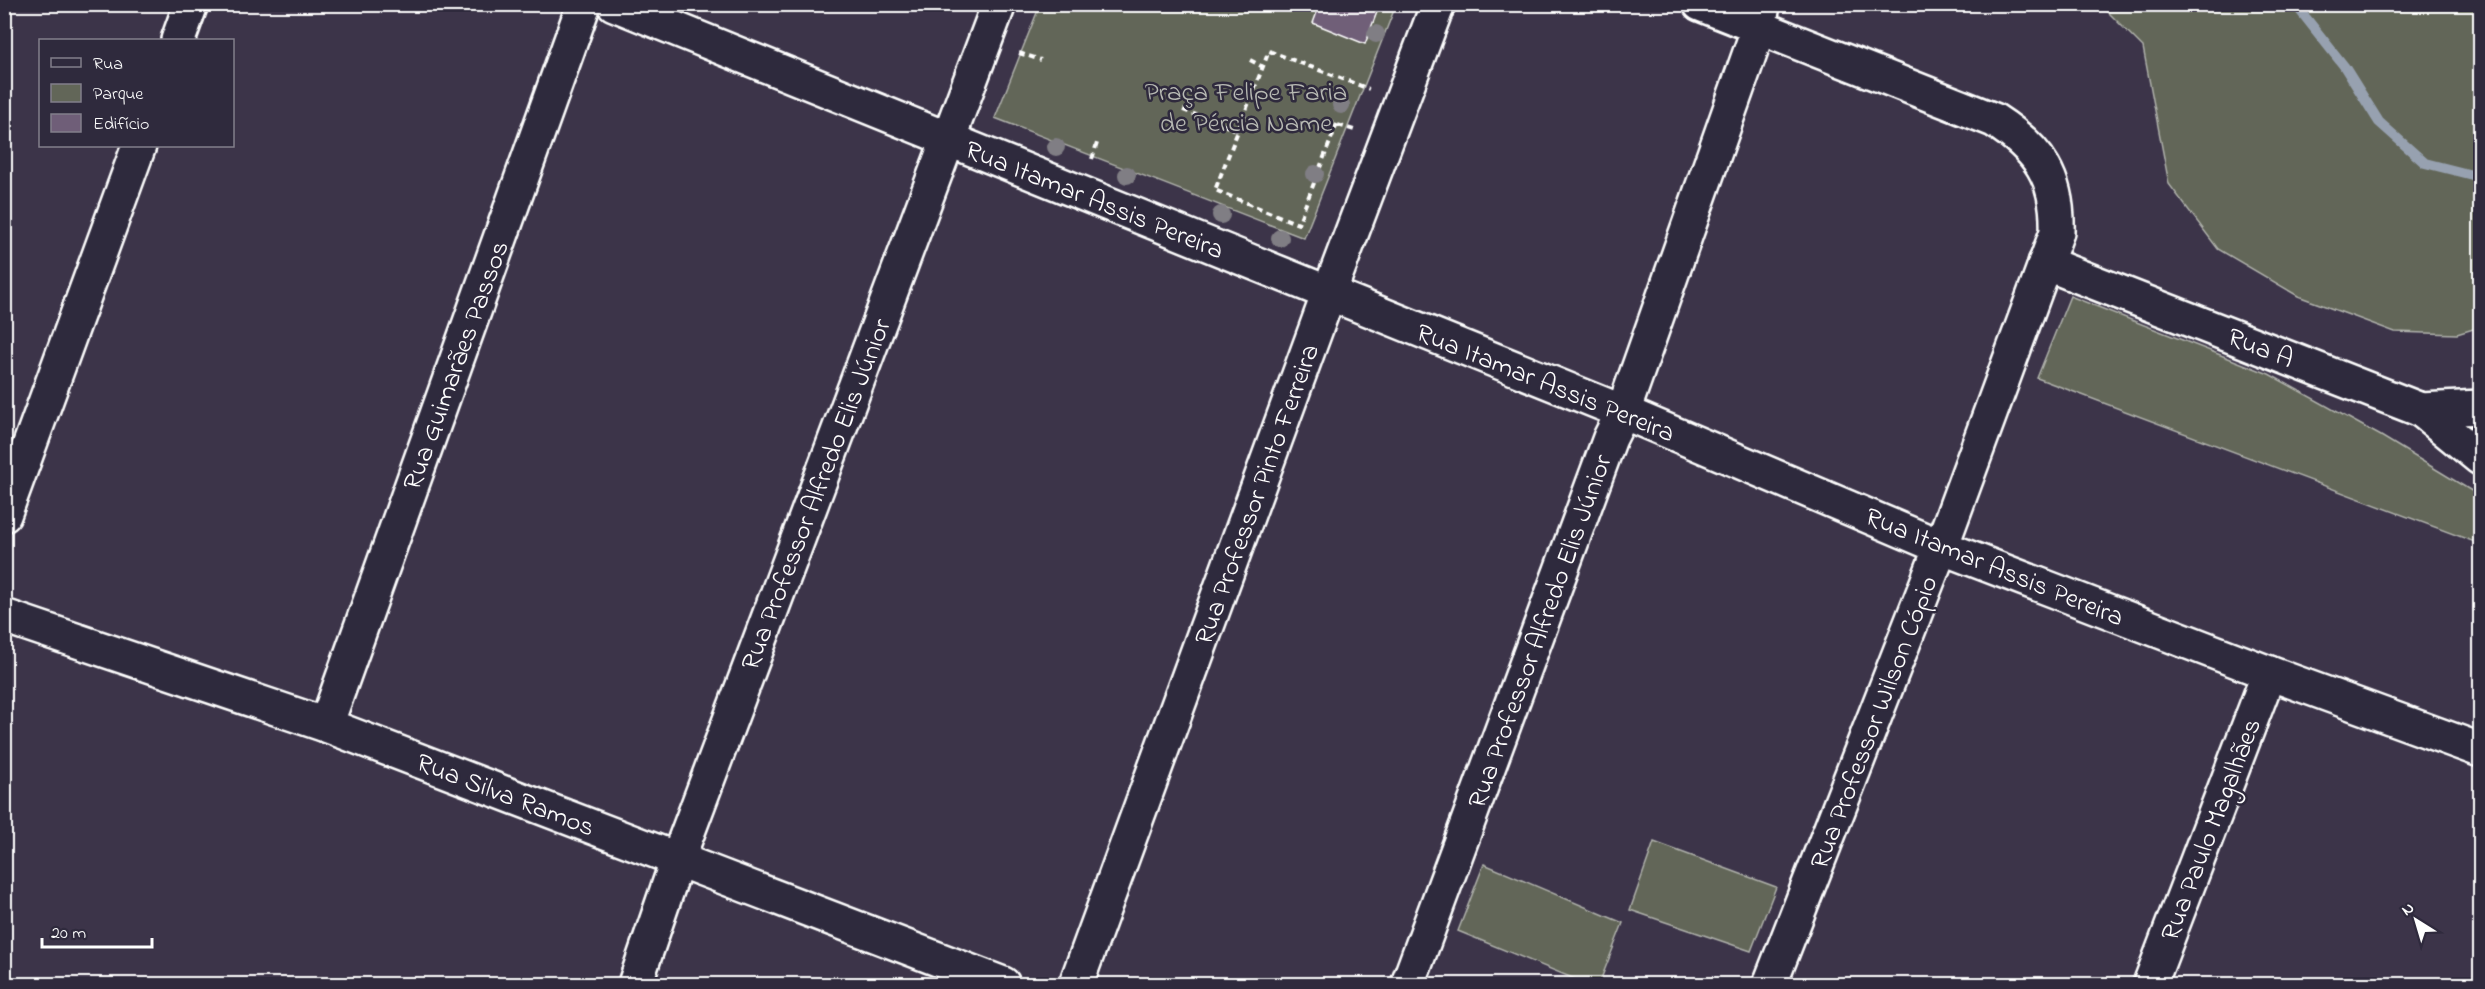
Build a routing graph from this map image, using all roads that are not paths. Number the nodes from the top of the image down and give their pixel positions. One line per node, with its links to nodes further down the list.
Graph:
1 (191, 4): 8 (street)
2 (584, 4): 21 (street, Rua Guimarães Passos)
3 (614, 4): 9 (street, Rua Itamar Assis Pereira)
4 (999, 4): 9 (street, Rua Professor Alfredo Elis Júnior)
5 (1438, 4): 12 (street, Rua Professor Pinto Ferreira)
6 (1700, 4): 7 (street, Rua Professor Wilson Cópio)
7 (1761, 16): 11 (street, Rua Professor Wilson Cópio); 15 (street, Rua Professor Alfredo Elis Júnior)
8 (178, 39)
9 (947, 140): 12 (street, Rua Itamar Assis Pereira); 23 (street, Rua Professor Alfredo Elis Júnior)
10 (139, 147): 17 (street)
11 (2045, 263): 14 (street, Rua A); 18 (street, Rua Professor Wilson Cópio)
12 (1329, 293): 15 (street, Rua Itamar Assis Pereira); 26 (street, Rua Professor Pinto Ferreira)
13 (2481, 407): 14 (street, Rua A)
14 (2421, 410): 16 (street)
15 (1623, 412): 18 (street, Rua Itamar Assis Pereira); 27 (street, Rua Professor Alfredo Elis Júnior)
16 (2481, 458)
17 (4, 515)
18 (1941, 547): 20 (street, Rua Itamar Assis Pereira); 28 (street, Rua Professor Wilson Cópio)
19 (4, 616): 21 (street, Rua Silva Ramos)
20 (2269, 673): 22 (street, Rua Itamar Assis Pereira); 29 (street, Rua Paulo Magalhães)
21 (326, 725): 23 (street, Rua Silva Ramos)
22 (2481, 750)
23 (677, 861): 24 (street, Rua Professor Alfredo Elis Júnior); 25 (street, Rua Silva Ramos)
24 (635, 984)
25 (1003, 984)
26 (1076, 984)
27 (1408, 984)
28 (1770, 984)
29 (2150, 984)

